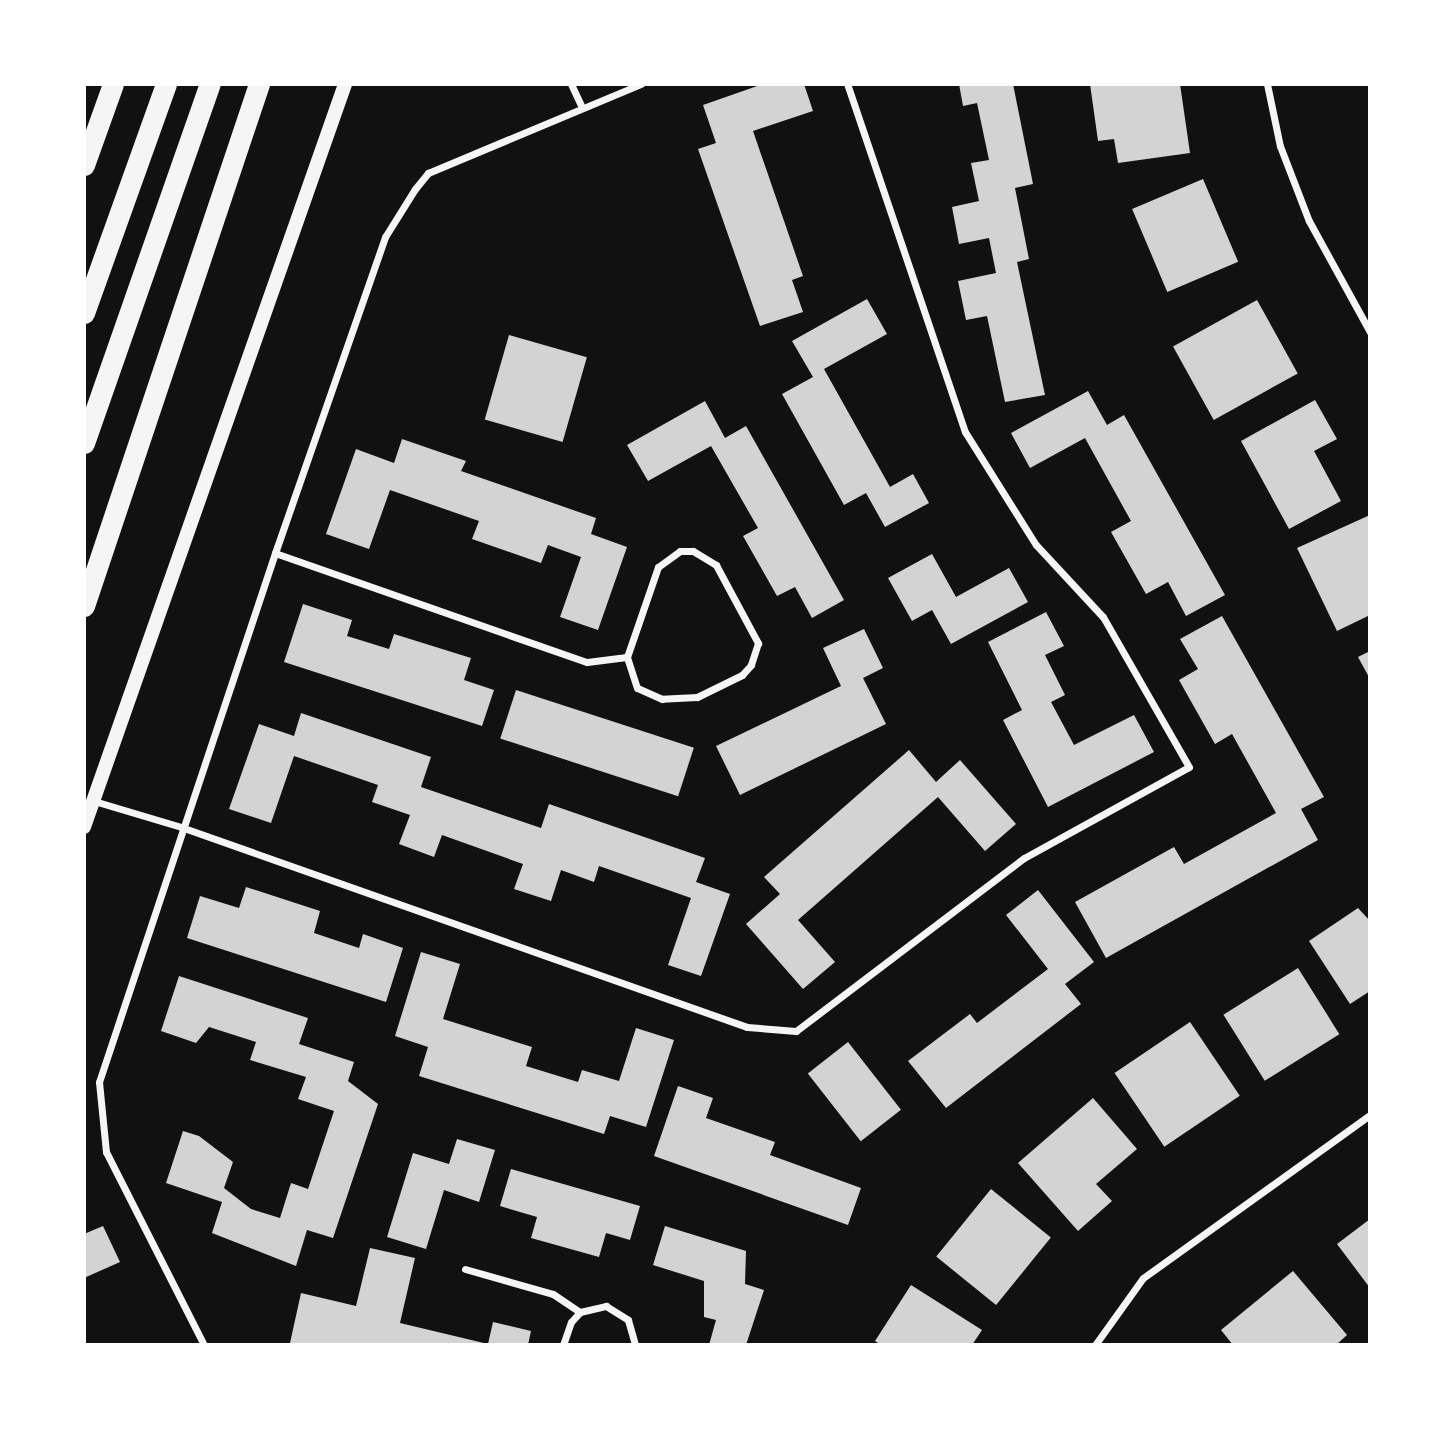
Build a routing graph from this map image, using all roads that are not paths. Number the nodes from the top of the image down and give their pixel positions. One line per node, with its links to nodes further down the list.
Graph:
1 (113, 84): 11 (highway)
2 (166, 84): 12 (highway)
3 (210, 84): 14 (highway)
4 (259, 84): 16 (highway)
5 (345, 84): 18 (main road)
6 (571, 84): 10 (street)
7 (640, 84): 10 (street)
8 (847, 84): 20 (street)
9 (1267, 84): 13 (street)
10 (581, 106): 15 (street)
11 (84, 165)
12 (84, 313)
13 (1370, 332)
14 (84, 443)
15 (275, 553): 17 (street); 20 (street)
16 (84, 606)
17 (627, 657): 17 (street)
18 (93, 801): 19 (main road); 20 (street)
19 (84, 827)
20 (181, 827): 24 (street)
21 (1370, 1115): 27 (street)
22 (465, 1269): 23 (street)
23 (580, 1312): 25 (street); 26 (street)
24 (204, 1345)
25 (563, 1345)
26 (635, 1345)
27 (1095, 1345)

